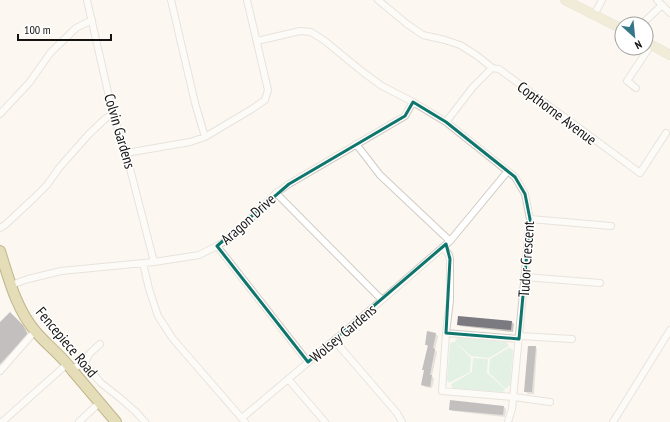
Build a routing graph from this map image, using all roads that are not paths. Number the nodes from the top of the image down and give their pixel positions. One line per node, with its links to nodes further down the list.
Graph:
1 (87, 0): 11 (street, Colvin Gardens)
2 (171, 0): 24 (street)
3 (247, 0): 13 (street)
4 (378, 0): 17 (street)
5 (565, 0): 9 (street)
6 (602, 0): 9 (street)
7 (660, 2): 8 (street); 10 (street)
8 (670, 13)
9 (594, 15): 12 (street)
10 (649, 16)
11 (92, 20): 20 (street); 21 (street, Colvin Gardens)
12 (614, 26)
13 (257, 41): 19 (street, Tudor Crescent); 24 (street)
14 (654, 46): 15 (street)
15 (670, 55)
16 (641, 56): 18 (street)
17 (492, 68): 22 (street); 23 (street, Copthorne Avenue)
18 (636, 88)
19 (413, 102): 22 (street, Tudor Crescent); 25 (street, Aragon Drive)
20 (0, 114)
21 (113, 114): 26 (street, Colvin Gardens); 31 (street)
22 (446, 122): 27 (street, Tudor Crescent)
23 (666, 134)
24 (205, 138): 26 (street)
25 (356, 144): 28 (street, Aragon Drive); 32 (street)
26 (126, 153): 36 (street, Colvin Gardens)
27 (507, 172): 29 (street, Tudor Crescent); 32 (street, Wolsey Gardens)
28 (276, 193): 33 (street, Aragon Drive); 41 (street)
29 (530, 219): 30 (street); 38 (street, Tudor Crescent)
30 (611, 226)
31 (0, 228)
32 (450, 241): 34 (street, Wolsey Gardens)
33 (217, 246): 36 (street, Aragon Drive); 49 (street)
34 (443, 247): 41 (street, Wolsey Gardens); 44 (street)
35 (0, 251): 40 (main road, Fencepiece Road)
36 (154, 262): 37 (street, Aragon Drive)
37 (143, 263): 40 (street, Aragon Drive); 57 (street)
38 (525, 277): 39 (street); 45 (street, Tudor Crescent)
39 (600, 283)
40 (11, 285): 43 (main road, Fencepiece Road)
41 (382, 300): 47 (street, Wolsey Gardens)
42 (670, 330): 65 (street)
43 (35, 331): 51 (main road, Fencepiece Road); 52 (street)
44 (446, 333): 45 (street); 54 (street)
45 (519, 337): 46 (street); 54 (street, Tudor Crescent)
46 (572, 339)
47 (334, 340): 49 (street, Wolsey Gardens); 63 (street)
48 (100, 344): 50 (street)
49 (308, 362): 53 (street, Wolsey Gardens)
50 (85, 364): 51 (street); 61 (street)
51 (69, 367): 55 (main road, Fencepiece Road); 58 (street)
52 (0, 371)
53 (288, 379): 57 (street, Wolsey Gardens); 62 (street)
54 (514, 397): 56 (street); 64 (street, Tudor Crescent)
55 (98, 402): 59 (street); 60 (main road, Fencepiece Road)
56 (550, 402)
57 (244, 420)
58 (2, 422)
59 (79, 422)
60 (116, 422)
61 (145, 422)
62 (325, 422)
63 (402, 422)
64 (508, 422)
65 (613, 422)

